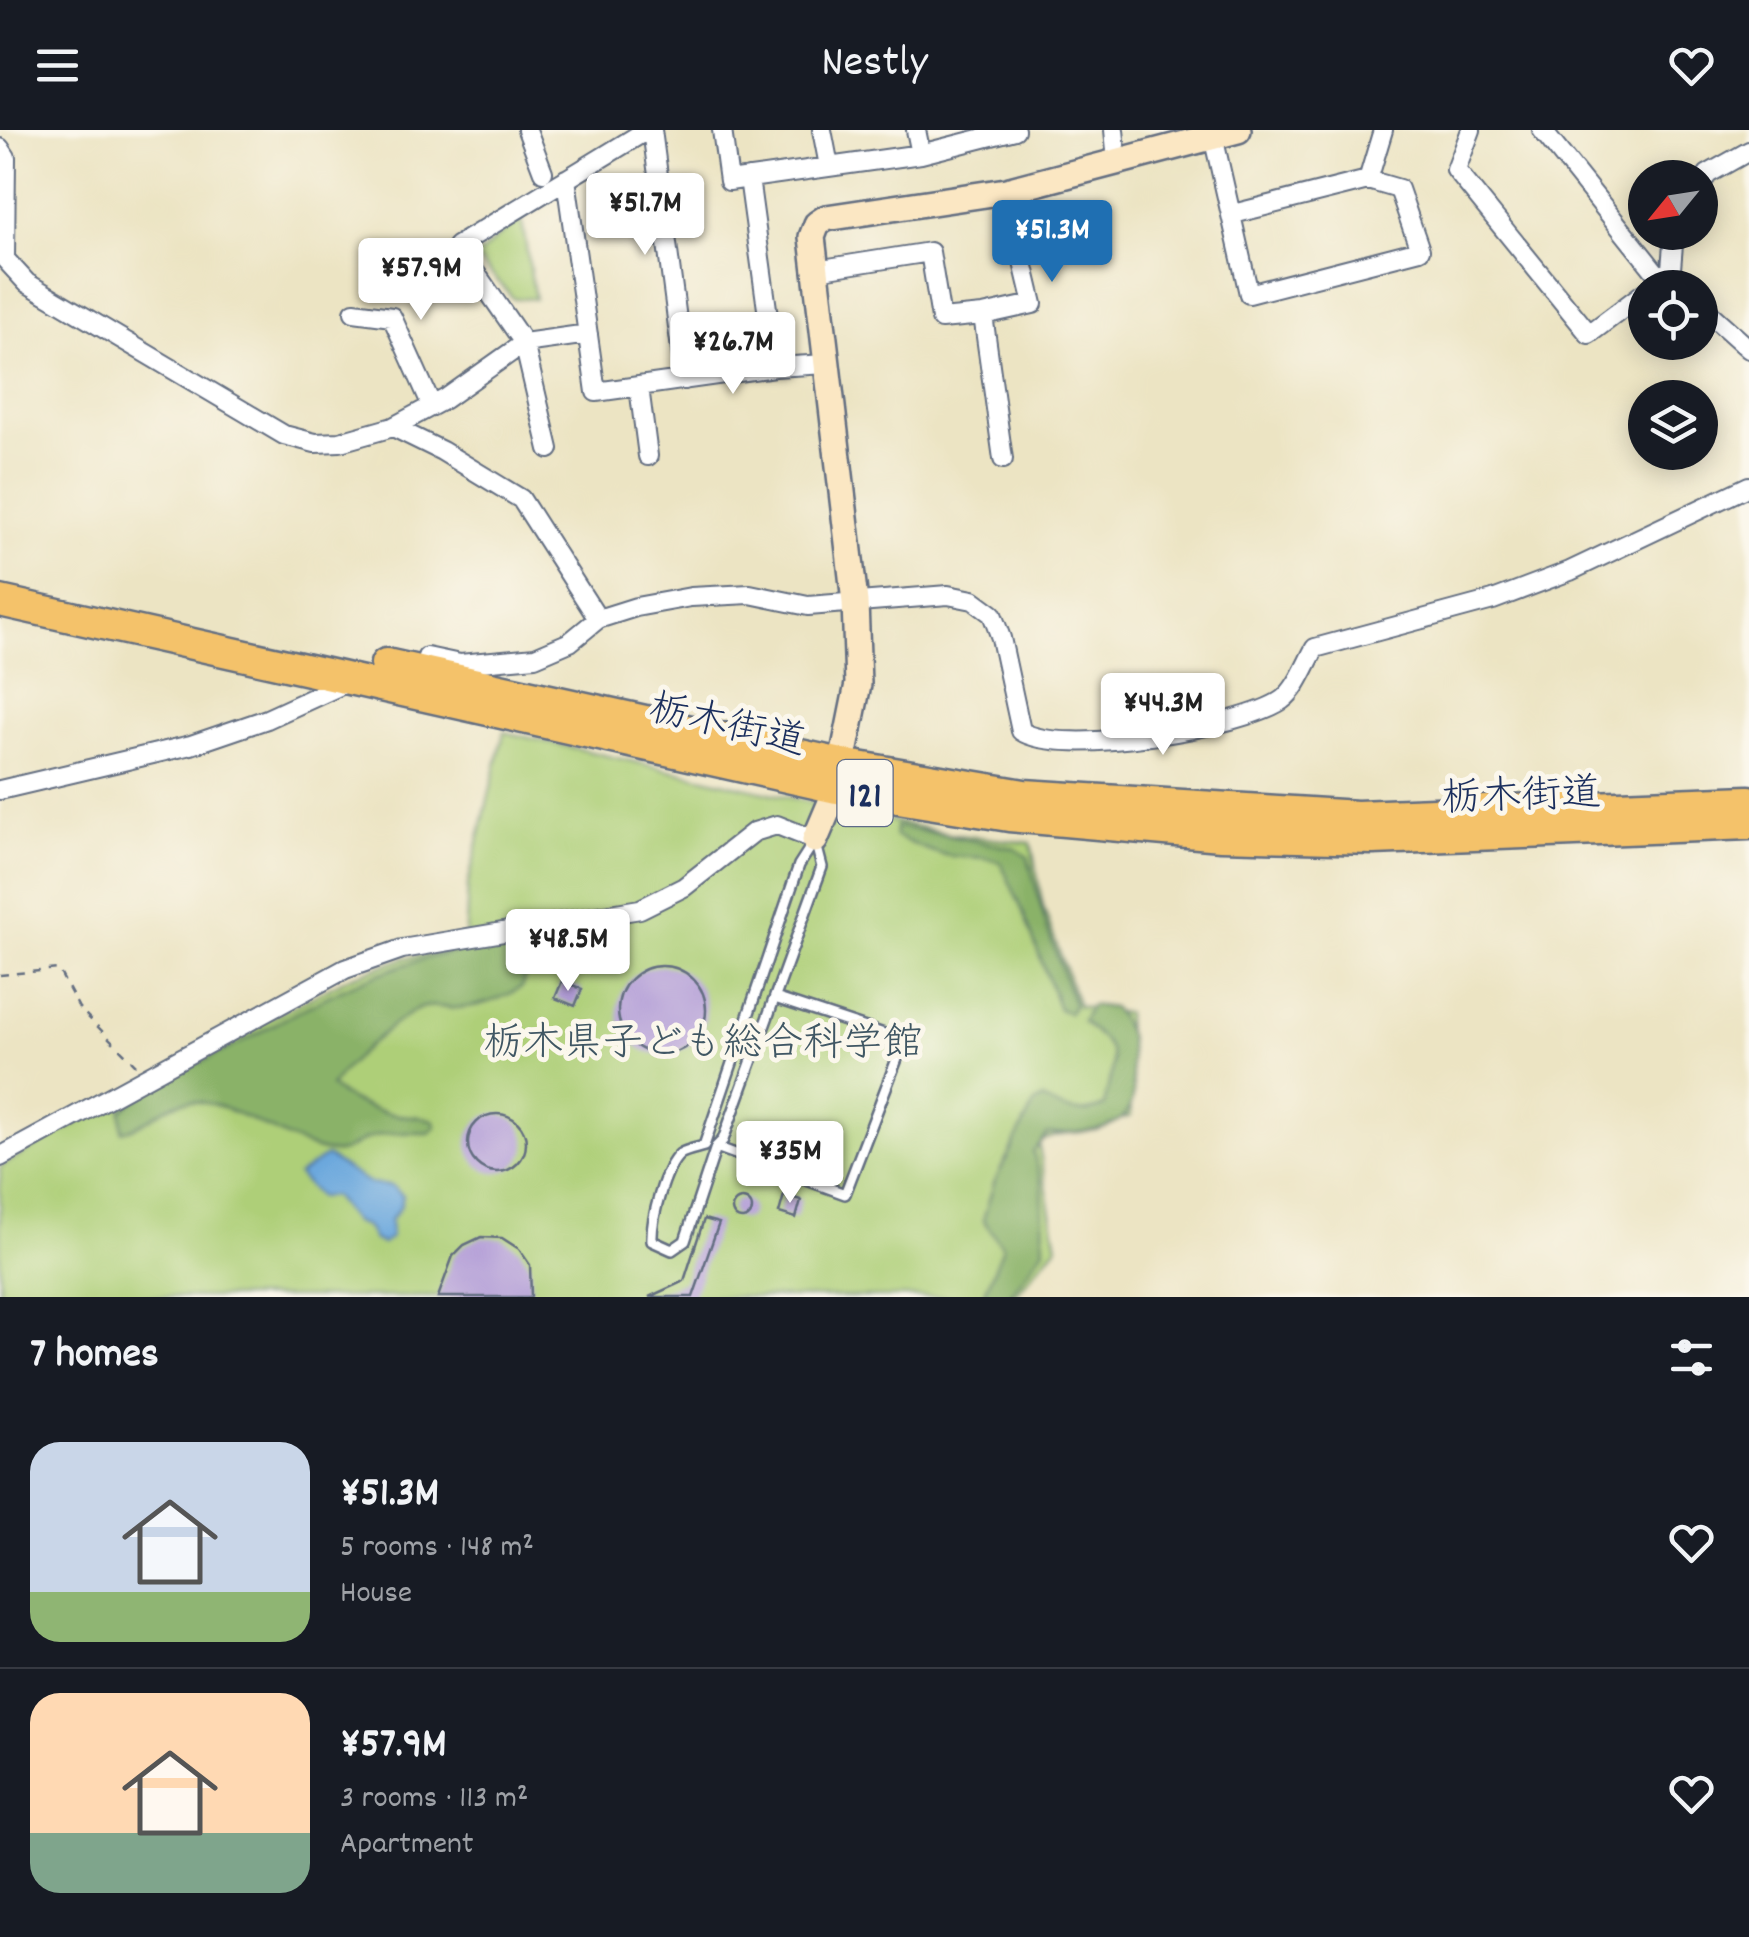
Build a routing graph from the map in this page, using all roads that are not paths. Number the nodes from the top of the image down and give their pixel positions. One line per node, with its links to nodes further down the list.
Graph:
1 (527, 130): 18 (street)
2 (649, 130): 19 (street); 36 (street)
3 (722, 130): 20 (street)
4 (822, 130): 16 (street)
5 (916, 130): 14 (street)
6 (1015, 130): 14 (street)
7 (1114, 130): 15 (street)
8 (1383, 130): 21 (street)
9 (1471, 130): 27 (street)
10 (1542, 130): 26 (street)
11 (1225, 133): 15 (street); 23 (street)
12 (0, 148): 24 (street)
13 (1749, 151): 17 (street)
14 (920, 154): 16 (street)
15 (1117, 160): 22 (street)
16 (828, 166): 20 (street)
17 (1718, 168)
18 (543, 172)
19 (566, 178): 31 (street); 32 (street)
20 (748, 178): 35 (street)
21 (1368, 180): 23 (street); 23 (street)
22 (1006, 191): 25 (street); 29 (street)
23 (1233, 214)
24 (2, 240): 39 (street)
25 (816, 270): 29 (street); 34 (street)
26 (1648, 270)
27 (1628, 304)
28 (354, 312): 38 (street)
29 (983, 315): 42 (street)
30 (1718, 321): 33 (street)
31 (588, 334): 32 (street); 37 (street)
32 (524, 343): 38 (street); 40 (street)
33 (1749, 348)
34 (827, 364): 35 (street); 46 (street)
35 (775, 367): 36 (street)
36 (685, 380): 37 (street)
37 (639, 387): 41 (street)
38 (432, 406): 39 (street)
39 (393, 427): 47 (street)
40 (550, 450)
41 (648, 456)
42 (1002, 460)
43 (1749, 486): 46 (street)
44 (0, 579): 50 (highway, 栃木街道 / 121)
45 (0, 601): 49 (highway, 栃木街道 / 121)
46 (855, 602): 47 (street); 50 (street)
47 (598, 619): 48 (street)
48 (427, 658)
49 (356, 679): 50 (highway, 栃木街道 / 121); 51 (street)
50 (839, 776): 52 (highway, 栃木街道 / 121); 53 (highway, 栃木街道 / 121); 54 (street)
51 (0, 790)
52 (1749, 802)
53 (1749, 824)
54 (816, 840): 55 (lane); 56 (lane); 57 (street)
55 (775, 998): 56 (lane); 56 (lane)
56 (716, 1148)
57 (0, 1157)

